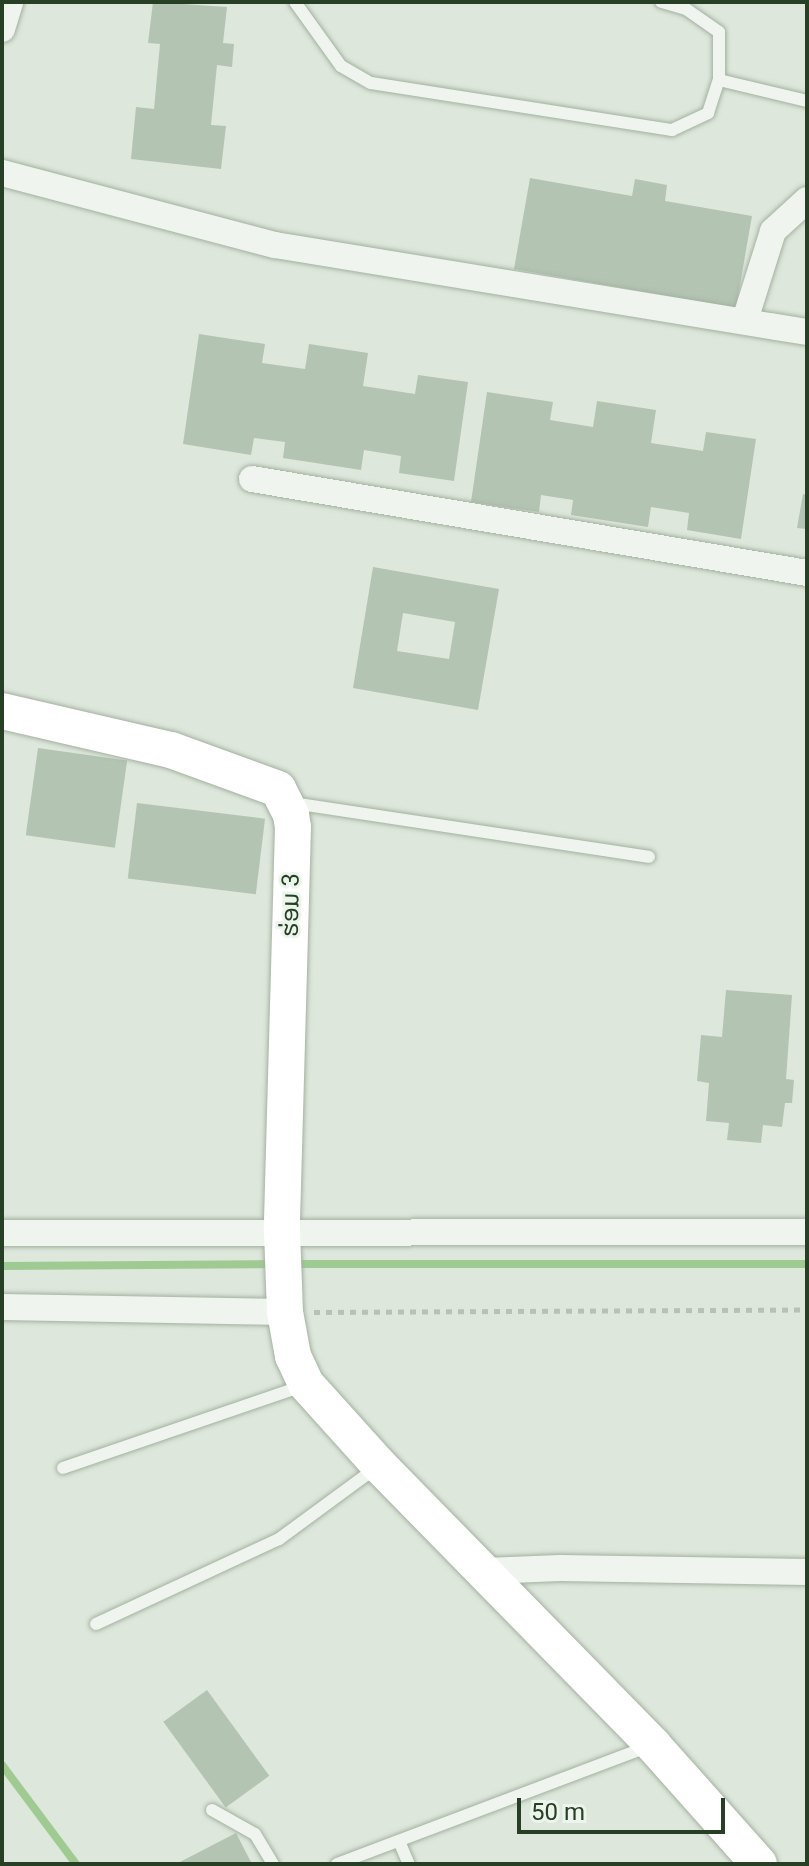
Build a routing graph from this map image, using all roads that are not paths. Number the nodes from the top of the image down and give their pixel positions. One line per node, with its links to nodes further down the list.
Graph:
1 (10, 2): 4 (street)
2 (295, 2): 5 (lane)
3 (661, 2): 5 (lane)
4 (2, 29)
5 (719, 80): 6 (lane)
6 (807, 101)
7 (2, 173): 9 (street)
8 (807, 200): 9 (street)
9 (745, 320): 10 (street)
10 (807, 332)
11 (252, 479): 12 (street)
12 (807, 573)
13 (2, 711): 14 (street)
14 (285, 802): 15 (lane); 18 (street, ຮ່ອມ 3)
15 (649, 857)
16 (807, 1232): 18 (street)
17 (2, 1233): 18 (street)
18 (283, 1237): 20 (street, ຮ່ອມ 3)
19 (2, 1307): 20 (street)
20 (286, 1308): 21 (street, ຮ່ອມ 3)
21 (306, 1384): 22 (street); 23 (lane)
22 (379, 1465): 24 (street); 26 (lane)
23 (63, 1468)
24 (485, 1571): 25 (street); 27 (street)
25 (807, 1572)
26 (96, 1624)
27 (653, 1745): 29 (lane); 33 (street)
28 (212, 1810): 30 (lane)
29 (399, 1841): 31 (lane); 32 (lane)
30 (273, 1864)
31 (337, 1864)
32 (409, 1864)
33 (759, 1864)

